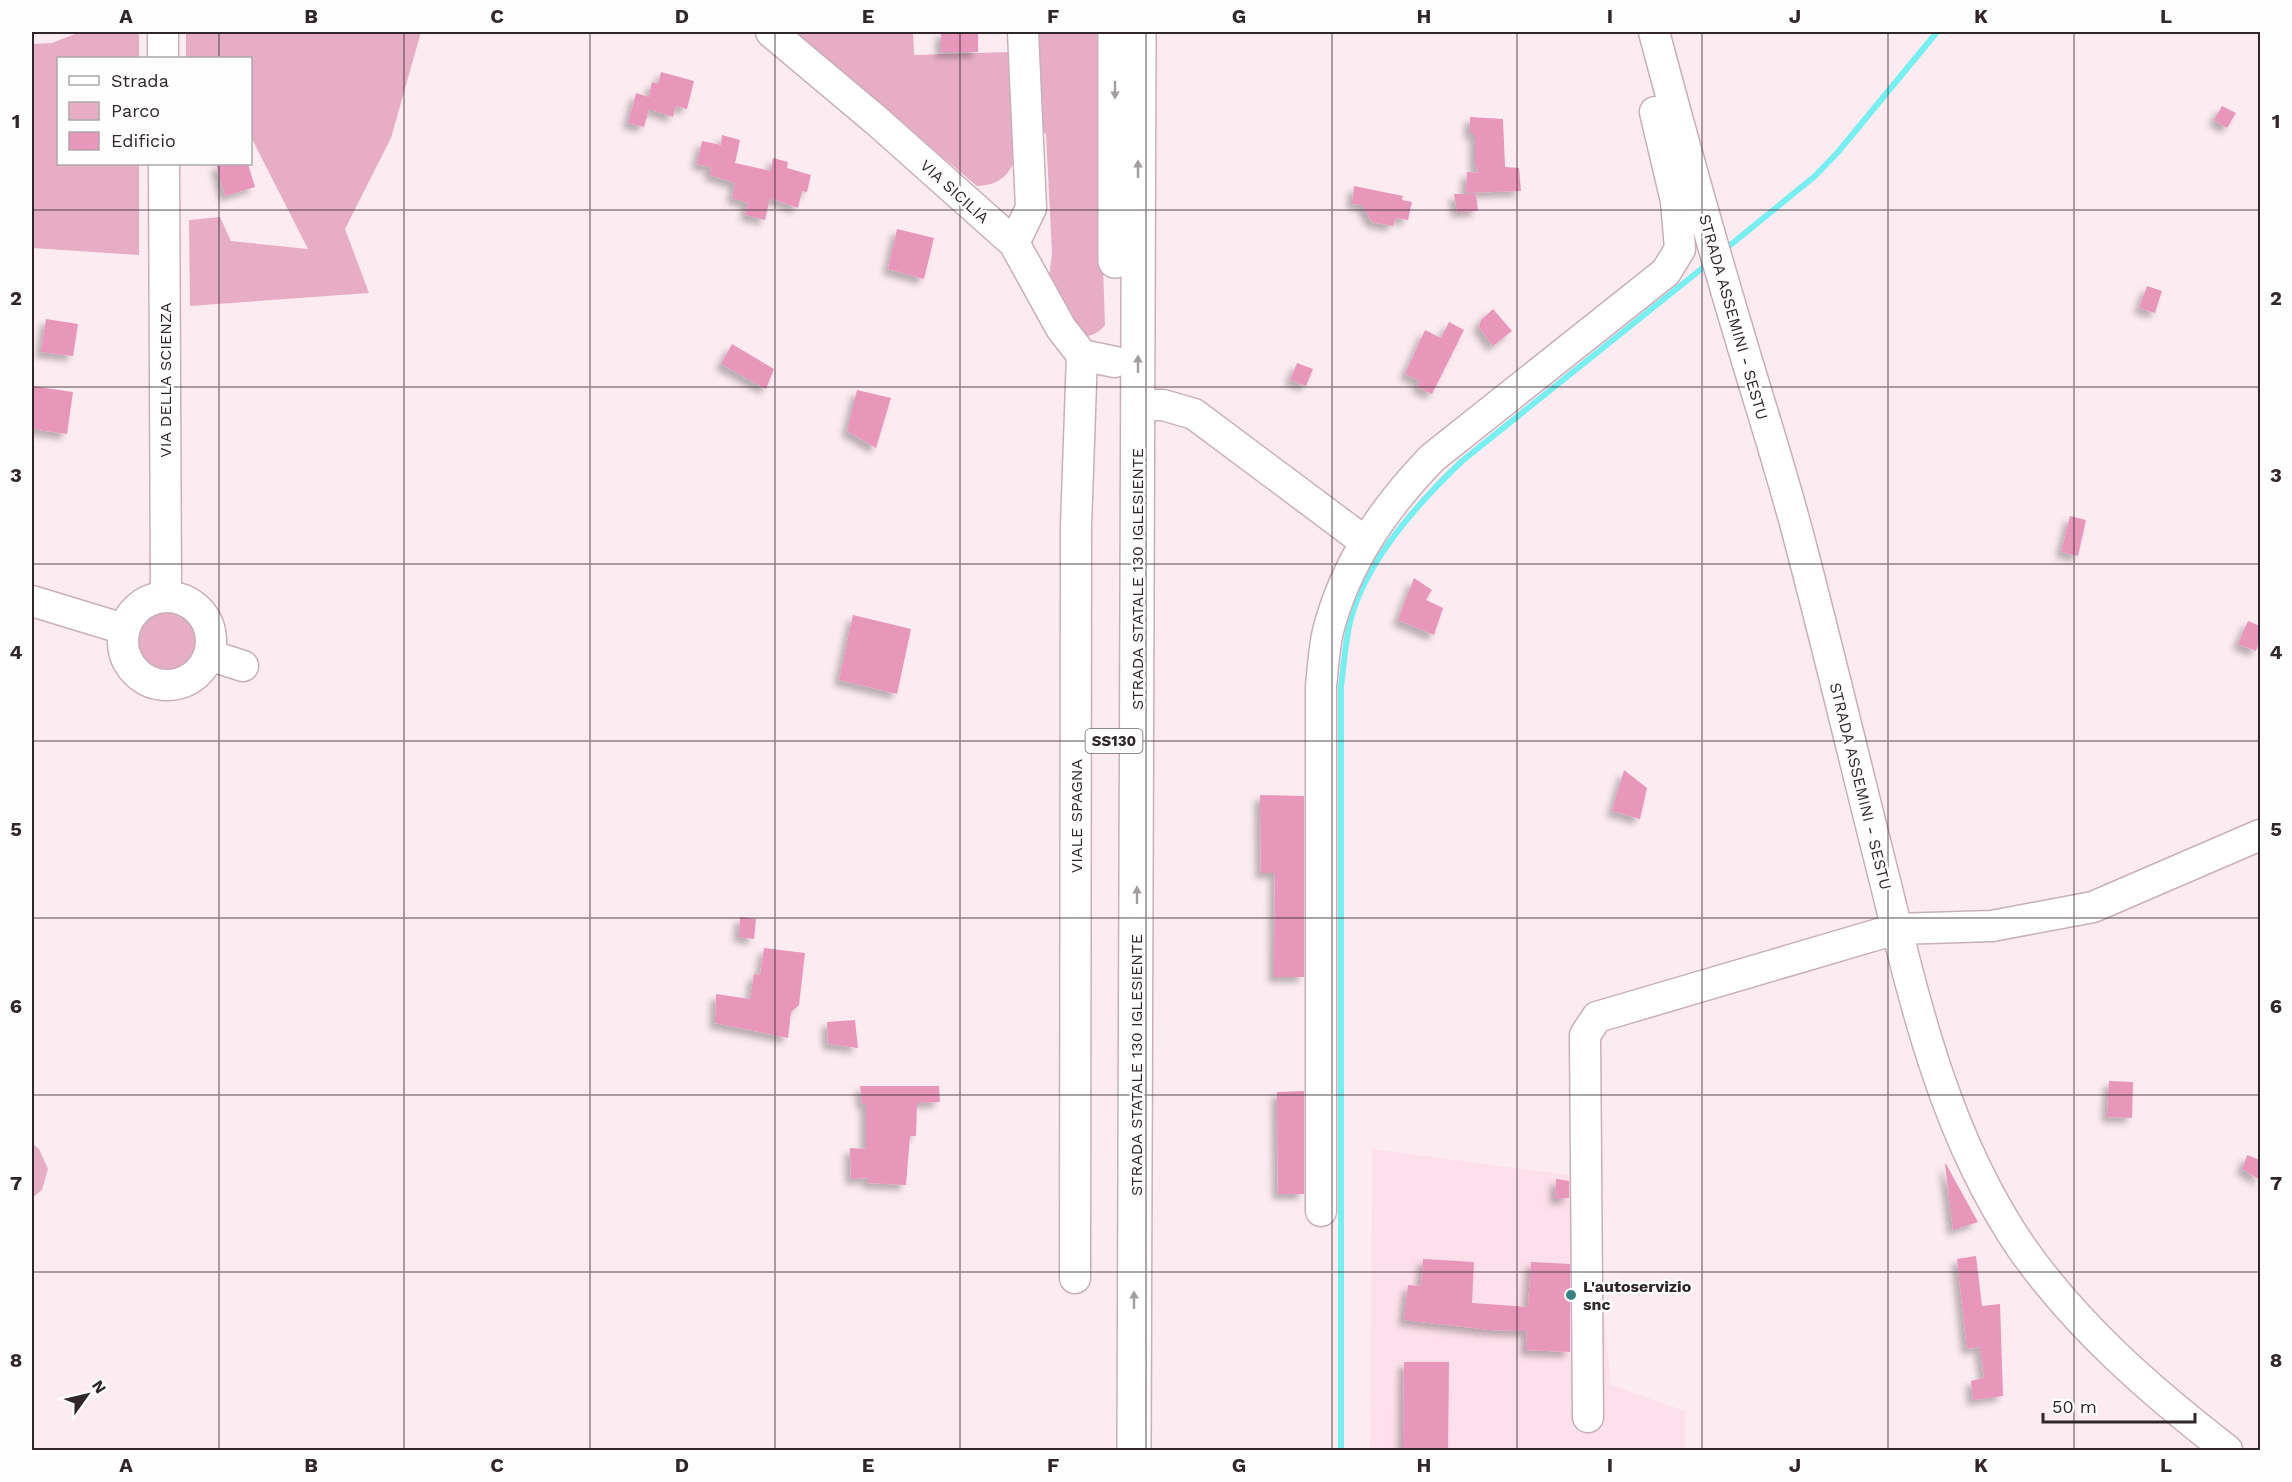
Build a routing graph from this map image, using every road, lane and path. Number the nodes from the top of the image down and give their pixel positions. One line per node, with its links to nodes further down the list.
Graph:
1 (163, 32): 7 (street)
2 (771, 32): 10 (street, VIA SICILIA)
3 (1023, 32): 10 (street)
4 (1115, 32): 12 (main road, STRADA STATALE 130 IGLESIENTE / SS130, one-way to 12)
5 (1139, 32): 13 (main road, STRADA STATALE 130 IGLESIENTE / SS130, one-way to 5)
6 (1654, 32): 8 (street, STRADA ASSEMINI - SESTU)
7 (163, 57)
8 (1669, 89): 14 (street); 21 (street, STRADA ASSEMINI - SESTU)
9 (164, 165): 15 (street, VIA DELLA SCIENZA)
10 (1014, 243): 11 (street, VIA SICILIA)
11 (1082, 355): 12 (street); 23 (street, VIALE SPAGNA)
12 (1115, 362): 25 (main road, STRADA STATALE 130 IGLESIENTE / SS130)
13 (1138, 405): 14 (street); 26 (main road, STRADA STATALE 130 IGLESIENTE / SS130, one-way to 13)
14 (1365, 541): 22 (street)
15 (166, 596): 17 (street); 18 (street)
16 (32, 601): 17 (street)
17 (124, 629): 18 (street)
18 (209, 655): 19 (street)
19 (243, 666)
20 (2260, 835): 21 (street)
21 (1896, 929): 24 (street); 27 (street, STRADA ASSEMINI - SESTU)
22 (1321, 1211)
23 (1075, 1278)
24 (1588, 1417)
25 (1113, 1450)
26 (1134, 1450)
27 (2227, 1450)

